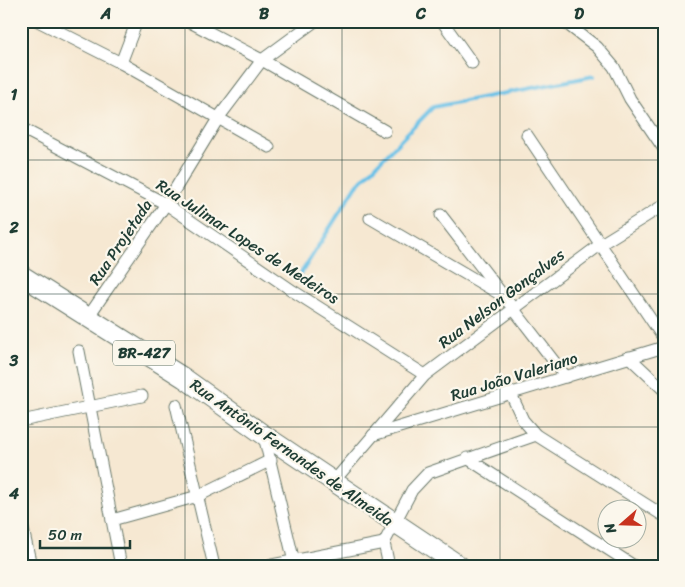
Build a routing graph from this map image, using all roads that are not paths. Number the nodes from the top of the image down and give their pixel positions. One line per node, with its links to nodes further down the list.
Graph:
1 (38, 21): 8 (street)
2 (137, 21): 8 (street)
3 (188, 21): 7 (street)
4 (314, 21): 7 (street, Rua Projetada)
5 (442, 21): 9 (street)
6 (563, 21): 15 (street)
7 (262, 60): 10 (street, Rua Projetada); 12 (street)
8 (121, 63): 10 (street)
9 (472, 63)
10 (219, 117): 14 (street); 16 (street, Rua Projetada)
11 (21, 128): 16 (street, Rua Julimar Lopes de Medeiros)
12 (385, 131)
13 (527, 135): 20 (street)
14 (269, 147)
15 (664, 149)
16 (166, 204): 24 (street, Rua Projetada); 29 (street, Rua Julimar Lopes de Medeiros)
17 (664, 205): 20 (street, Rua Nelson Gonçalves)
18 (441, 215): 22 (street)
19 (370, 218): 22 (street)
20 (601, 244): 23 (street, Rua Nelson Gonçalves); 25 (street)
21 (21, 275): 24 (highway, Rua Antônio Fernandes de Almeida / BR-427)
22 (504, 297): 23 (street)
23 (514, 309): 29 (street, Rua Nelson Gonçalves); 30 (street)
24 (88, 317): 37 (highway, Rua Antônio Fernandes de Almeida / BR-427)
25 (664, 339)
26 (664, 347): 28 (street, Rua João Valeriano)
27 (79, 351): 35 (street)
28 (629, 358): 30 (street, Rua João Valeriano); 31 (street)
29 (425, 375): 38 (street, Rua Nelson Gonçalves)
30 (566, 377): 32 (street, Rua João Valeriano)
31 (664, 390)
32 (511, 394): 38 (street, Rua João Valeriano); 39 (street)
33 (142, 396): 35 (street)
34 (176, 405): 43 (street)
35 (89, 408): 36 (street); 46 (street)
36 (21, 421)
37 (264, 435): 41 (street); 42 (highway, Rua Antônio Fernandes de Almeida / BR-427)
38 (373, 435): 42 (street, Rua Nelson Gonçalves)
39 (536, 435): 40 (street); 44 (street)
40 (467, 458): 47 (street); 56 (street)
41 (271, 460): 43 (street); 49 (street)
42 (334, 481): 47 (highway, Rua Antônio Fernandes de Almeida / BR-427)
43 (198, 496): 46 (street); 52 (street)
44 (664, 516)
45 (21, 520): 50 (street)
46 (112, 520): 51 (street)
47 (393, 522): 48 (street); 55 (highway, Rua Antônio Fernandes de Almeida / BR-427)
48 (384, 543): 49 (street); 54 (street)
49 (295, 564): 53 (street)
50 (31, 566)
51 (121, 566)
52 (214, 566)
53 (267, 566)
54 (390, 566)
55 (460, 566)
56 (634, 566)

